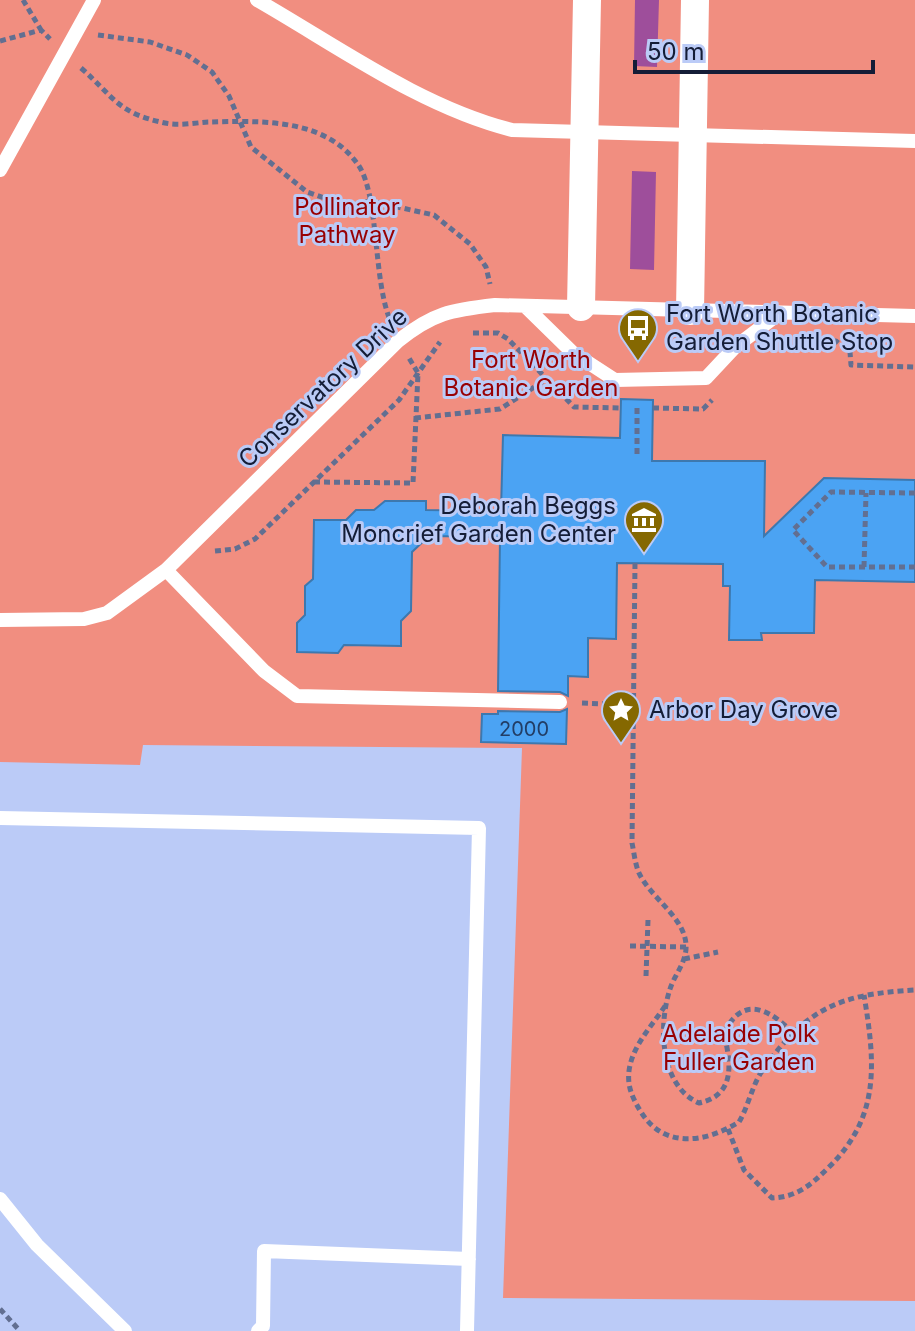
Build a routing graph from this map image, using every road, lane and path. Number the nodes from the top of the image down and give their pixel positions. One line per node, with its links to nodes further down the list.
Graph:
1 (23, 0): 6 (path)
2 (94, 0): 7 (lane)
3 (257, 0): 12 (lane)
4 (587, 0): 12 (street)
5 (695, 0): 11 (street)
6 (41, 30): 7 (path); 8 (path); 9 (path)
7 (75, 34): 9 (lane); 10 (path)
8 (0, 41)
9 (64, 54): 10 (path); 14 (lane)
10 (239, 121): 15 (path); 15 (path)
11 (693, 133): 12 (lane); 13 (lane); 19 (street)
12 (584, 134): 18 (street)
13 (915, 141)
14 (0, 170)
15 (370, 201): 16 (path); 24 (path)
16 (495, 305): 17 (lane, Conservatory Drive); 24 (lane, Conservatory Drive)
17 (525, 306): 18 (lane, Conservatory Drive); 20 (lane)
18 (581, 307): 19 (lane, Conservatory Drive)
19 (690, 311): 20 (lane, Conservatory Drive)
20 (780, 313): 21 (lane, Conservatory Drive)
21 (915, 316)
22 (465, 333): 28 (path)
23 (453, 336): 27 (path)
24 (398, 341): 27 (path); 38 (lane, Conservatory Drive)
25 (774, 342): 26 (path)
26 (915, 367)
27 (418, 373): 33 (path); 35 (path)
28 (547, 379): 30 (path); 33 (path)
29 (714, 399): 32 (path)
30 (621, 408)
31 (637, 408): 34 (path)
32 (653, 408)
33 (415, 418): 35 (path)
34 (637, 458)
35 (314, 482): 38 (path)
36 (866, 492): 37 (path); 40 (path); 40 (path)
37 (915, 493)
38 (191, 545): 42 (lane, Conservatory Drive)
39 (635, 563): 45 (path)
40 (864, 567): 41 (path)
41 (915, 567)
42 (166, 570): 43 (lane, Conservatory Drive); 44 (lane)
43 (0, 620)
44 (560, 702): 45 (path)
45 (633, 705): 50 (path)
46 (0, 818): 60 (lane)
47 (648, 920): 49 (path)
48 (630, 946): 49 (path)
49 (647, 946): 50 (path); 53 (path)
50 (686, 947): 52 (path)
51 (718, 952): 52 (path)
52 (684, 959): 56 (path)
53 (646, 976)
54 (915, 990): 55 (path)
55 (864, 995): 57 (path); 58 (path)
56 (666, 1005): 57 (path); 58 (path)
57 (794, 1034): 58 (path)
58 (728, 1129)
59 (0, 1199): 63 (lane)
60 (469, 1259): 64 (lane); 65 (lane)
61 (0, 1309): 62 (path)
62 (20, 1331)
63 (125, 1331)
64 (258, 1331)
65 (467, 1331)

